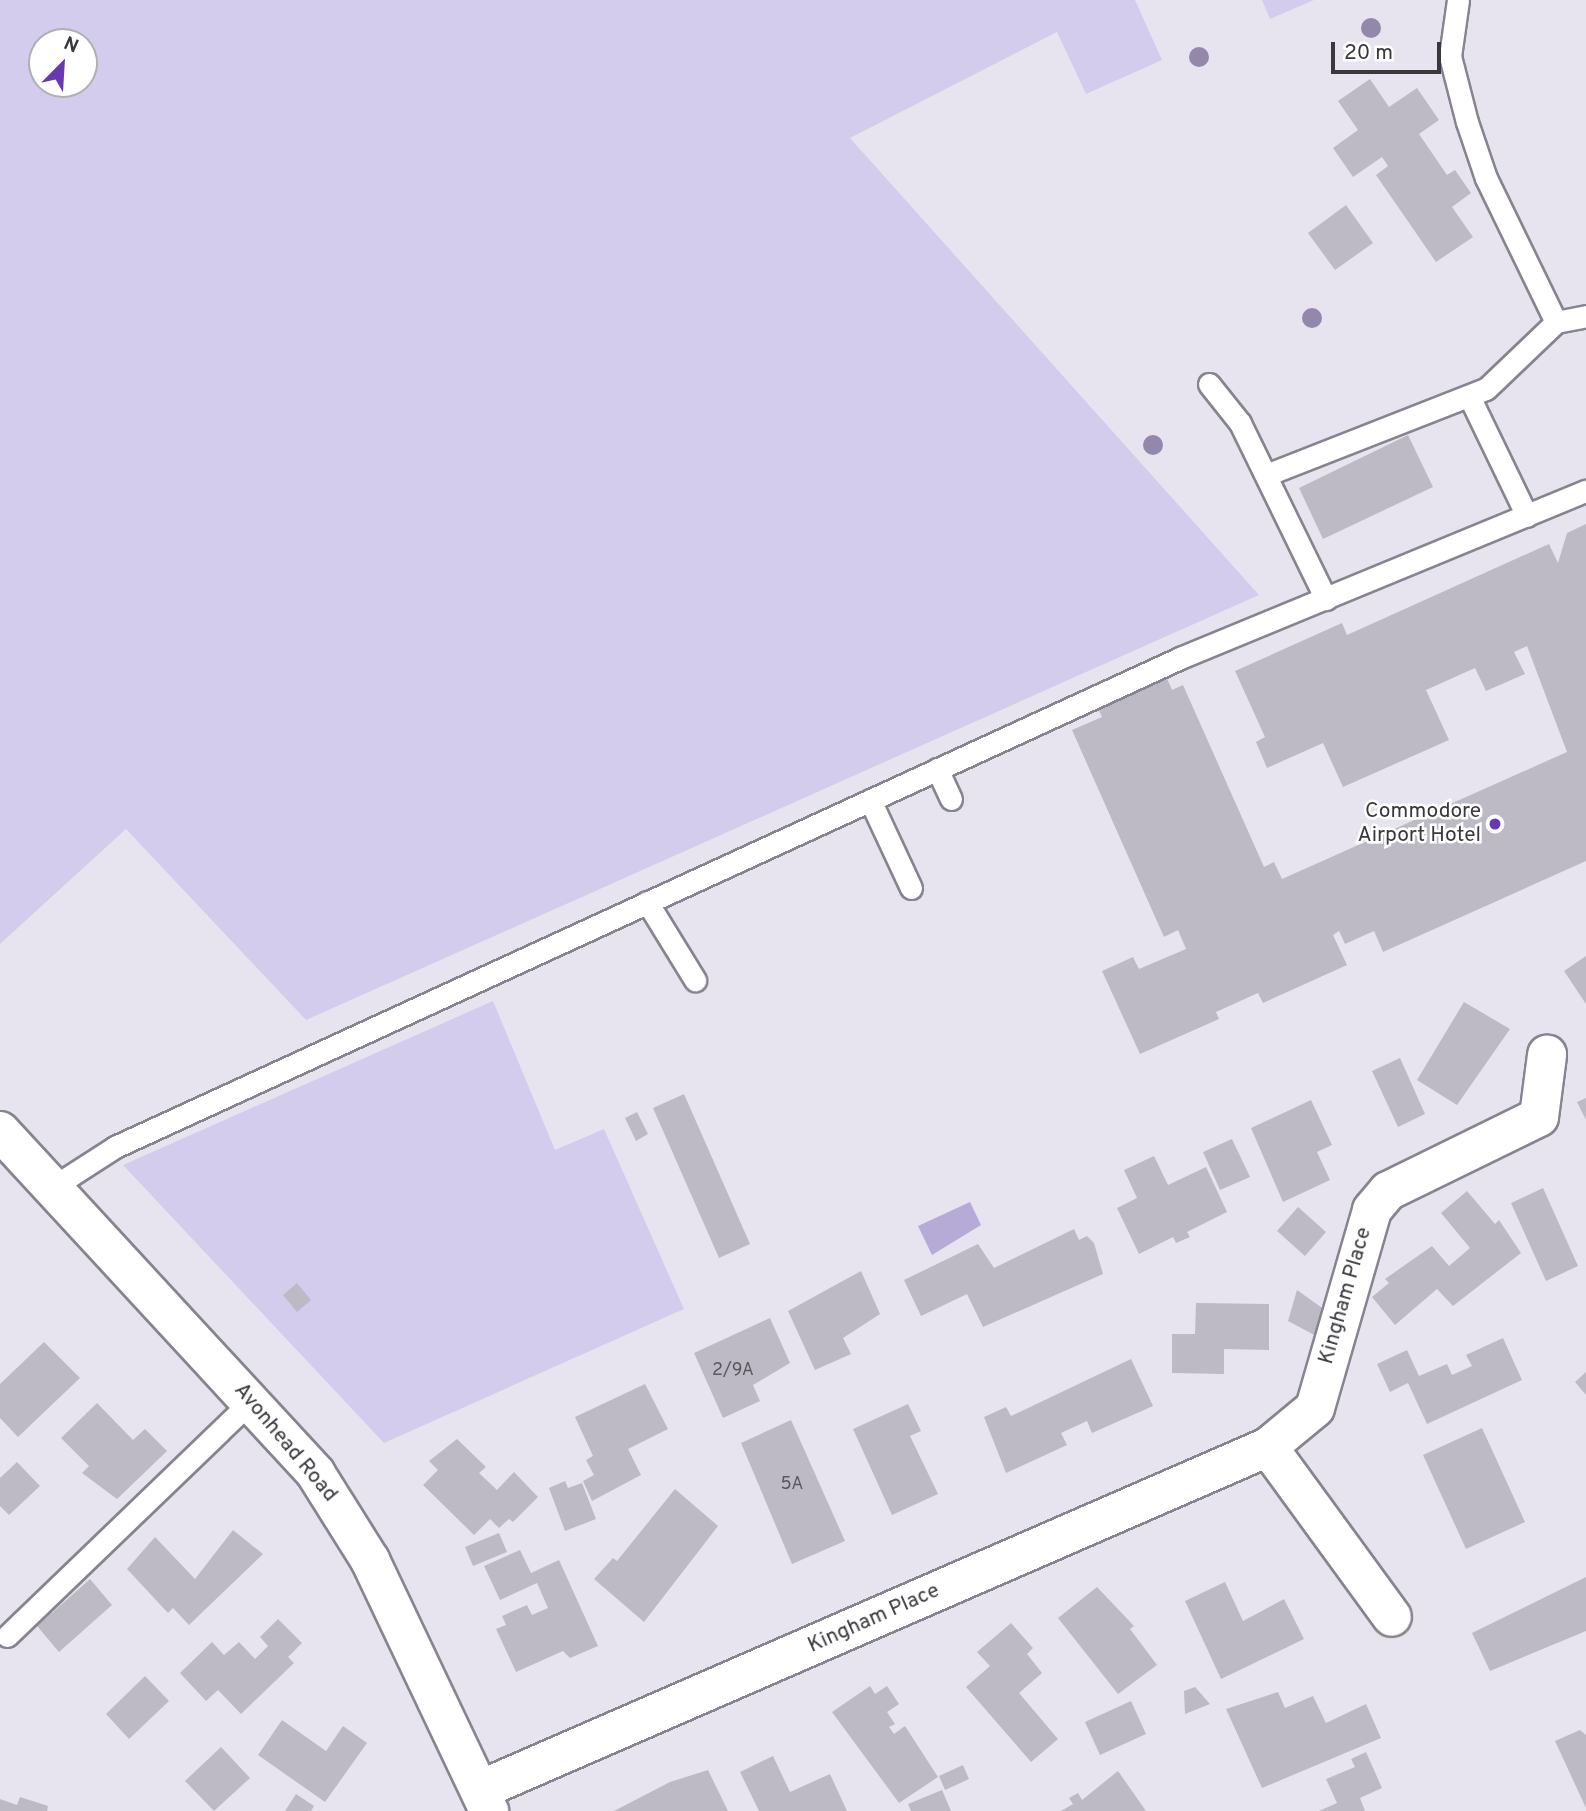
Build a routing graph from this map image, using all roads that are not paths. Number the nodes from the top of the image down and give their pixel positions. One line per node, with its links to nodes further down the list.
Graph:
1 (1458, 0): 3 (lane)
2 (1586, 316): 3 (lane)
3 (1556, 323): 5 (lane)
4 (1209, 383): 6 (lane)
5 (1469, 396): 6 (lane); 8 (lane)
6 (1266, 475): 9 (lane)
7 (1586, 491): 8 (lane)
8 (1527, 516): 9 (lane)
9 (1326, 598): 10 (lane)
10 (937, 769): 11 (lane); 12 (lane)
11 (951, 799)
12 (870, 800): 13 (lane); 14 (lane)
13 (911, 888)
14 (647, 902): 15 (lane); 18 (lane)
15 (695, 981)
16 (1547, 1055): 20 (street, Kingham Place)
17 (0, 1131): 18 (street, Avonhead Road)
18 (53, 1187): 19 (street, Avonhead Road)
19 (251, 1401): 22 (lane); 23 (street, Avonhead Road)
20 (1268, 1447): 21 (street); 23 (street, Kingham Place)
21 (1392, 1617)
22 (7, 1636)
23 (485, 1801)

